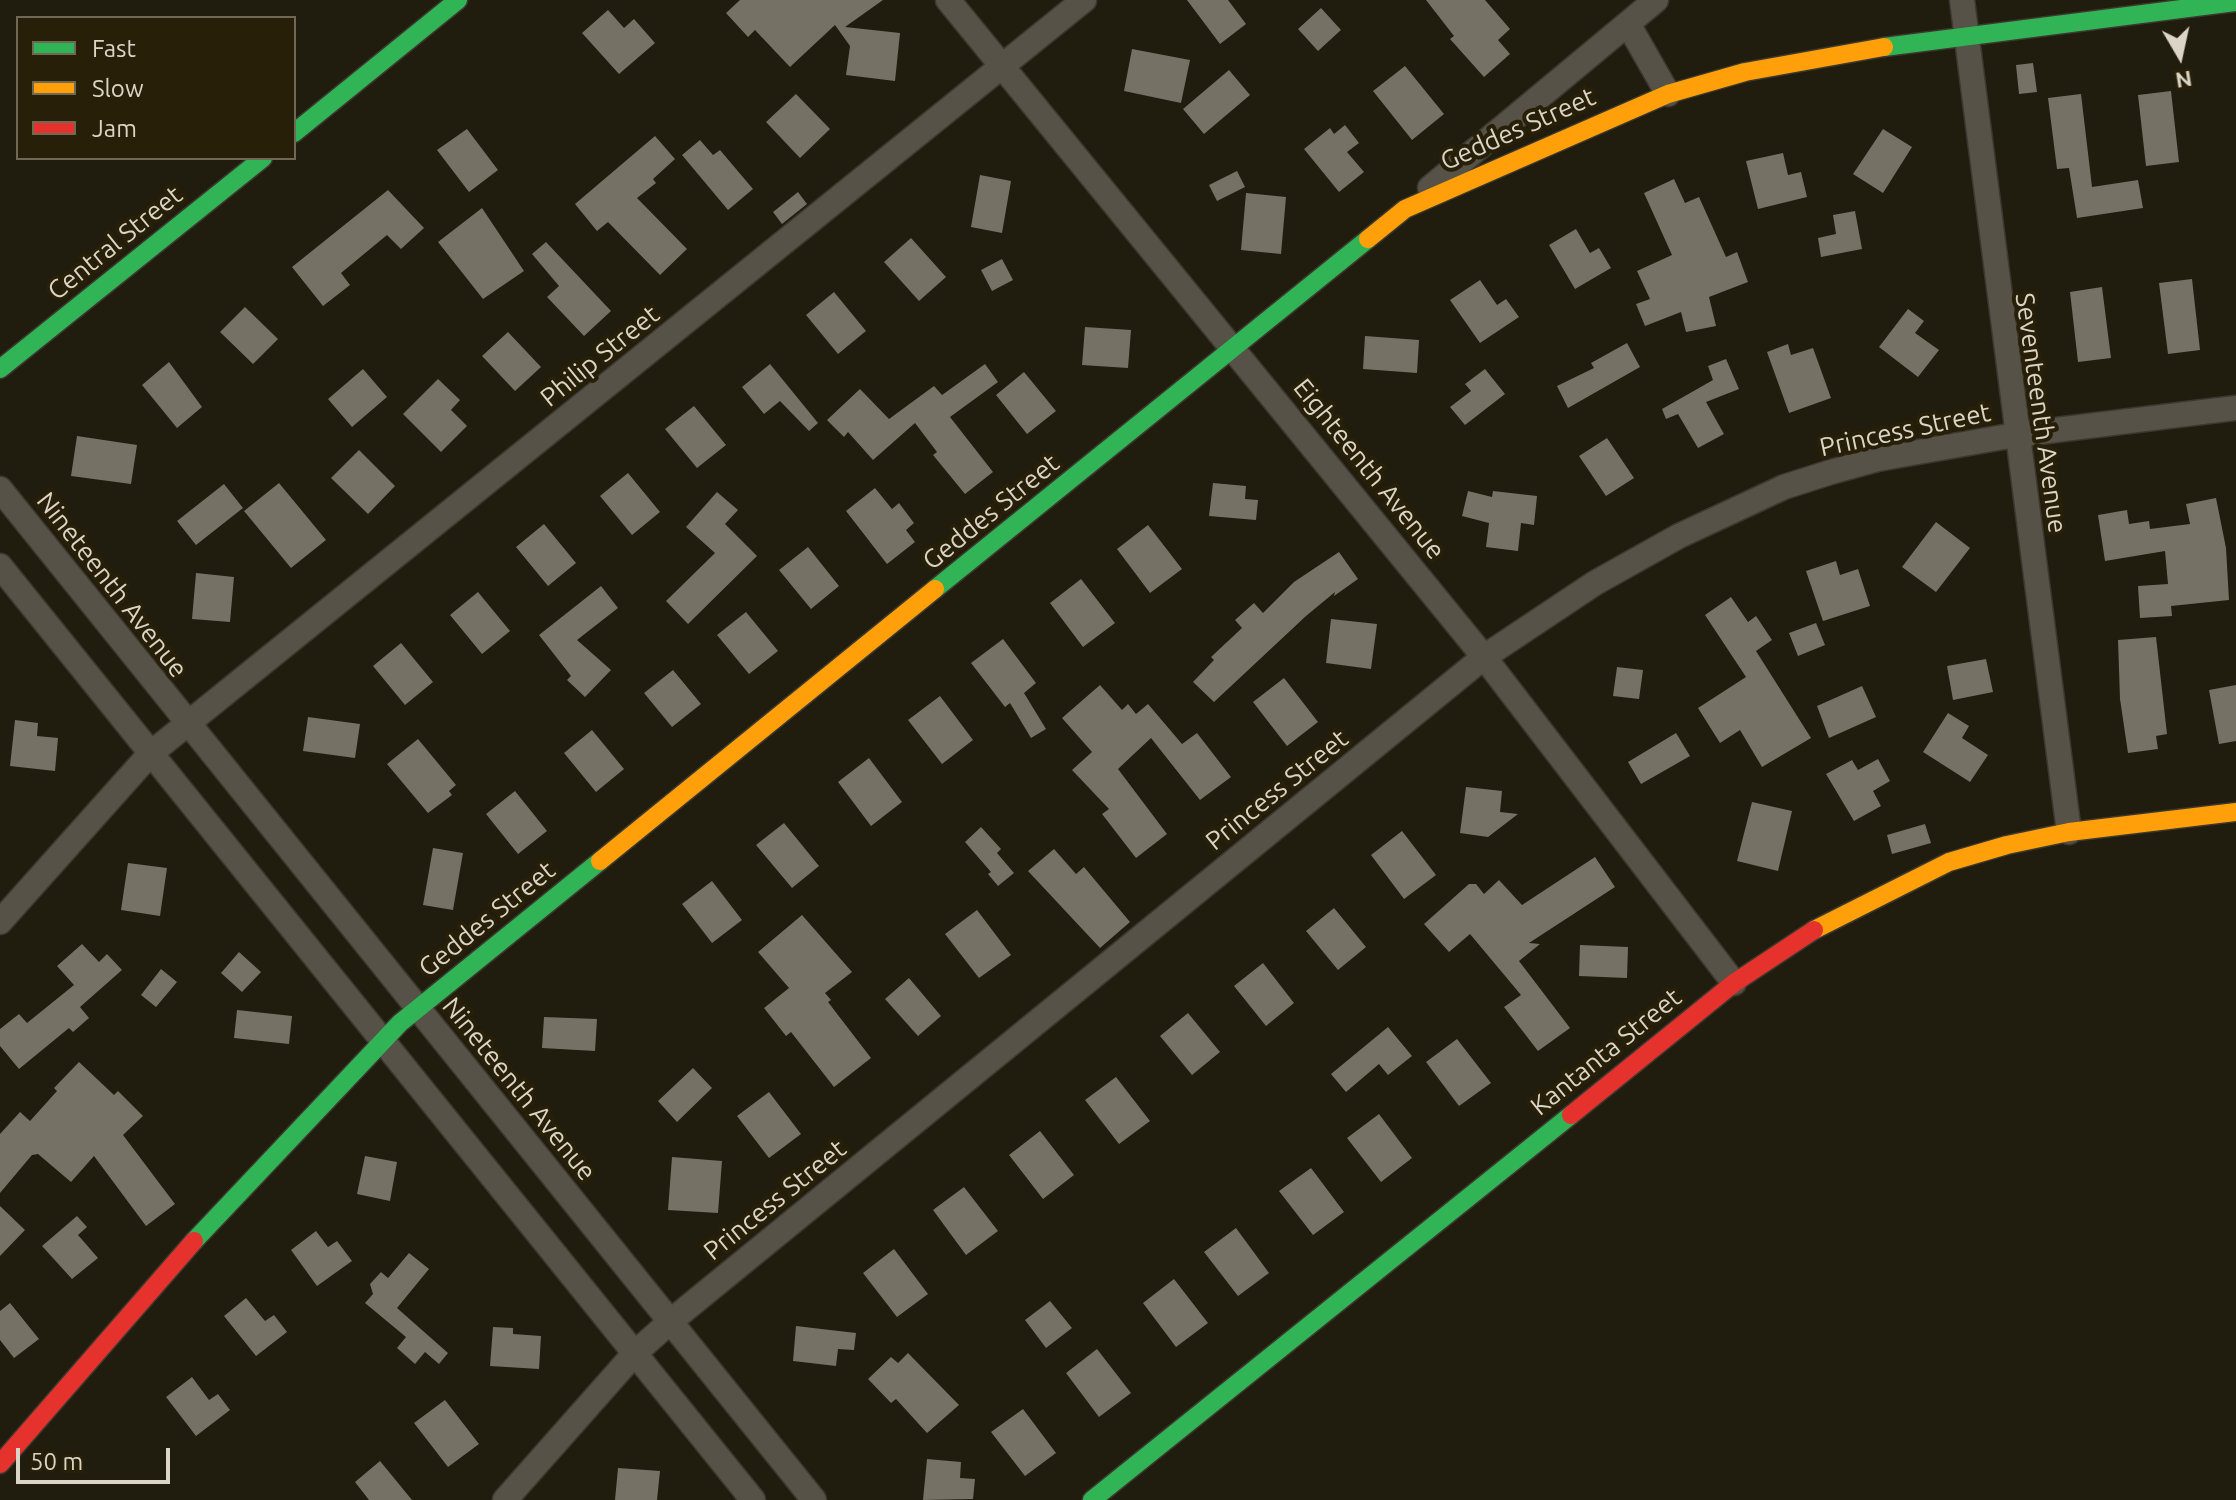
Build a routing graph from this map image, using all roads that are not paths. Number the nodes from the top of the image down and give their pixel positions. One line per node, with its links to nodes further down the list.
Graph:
1 (458, 0): 11 (street)
2 (948, 0): 9 (street, Eighteenth Avenue)
3 (1084, 0): 9 (street, Philip Street)
4 (1656, 0): 7 (street)
5 (1962, 0): 8 (street, Seventeenth Avenue)
6 (2236, 2): 8 (street, Geddes Street)
7 (1628, 24): 10 (street); 13 (street)
8 (1966, 34): 10 (street, Geddes Street); 17 (street, Seventeenth Avenue)
9 (1002, 66): 14 (street, Eighteenth Avenue); 21 (street, Philip Street)
10 (1668, 94): 13 (street, Geddes Street)
11 (296, 131)
12 (261, 160): 15 (street, Central Street)
13 (1405, 209): 14 (street, Geddes Street)
14 (1235, 348): 20 (street, Eighteenth Avenue); 27 (street, Geddes Street)
15 (0, 369)
16 (2236, 408): 17 (street, Princess Street)
17 (2015, 435): 20 (street, Princess Street); 24 (street, Seventeenth Avenue)
18 (0, 489): 21 (street, Nineteenth Avenue)
19 (0, 566): 22 (street)
20 (1484, 657): 26 (street, Eighteenth Avenue); 29 (street, Princess Street)
21 (187, 724): 22 (street, Philip Street); 27 (street, Nineteenth Avenue)
22 (150, 754): 25 (street, Philip Street); 28 (street)
23 (2236, 812): 24 (street, Kantanta Street)
24 (2069, 832): 26 (street, Kantanta Street)
25 (0, 922)
26 (1734, 983): 35 (street, Kantanta Street)
27 (417, 1009): 28 (street, Geddes Street); 29 (street, Nineteenth Avenue)
28 (382, 1039): 30 (street); 31 (street, Geddes Street)
29 (671, 1321): 30 (street, Princess Street); 34 (street, Nineteenth Avenue)
30 (635, 1353): 32 (street, Princess Street); 33 (street)
31 (0, 1464)
32 (505, 1500)
33 (753, 1500)
34 (814, 1500)
35 (1092, 1500)

